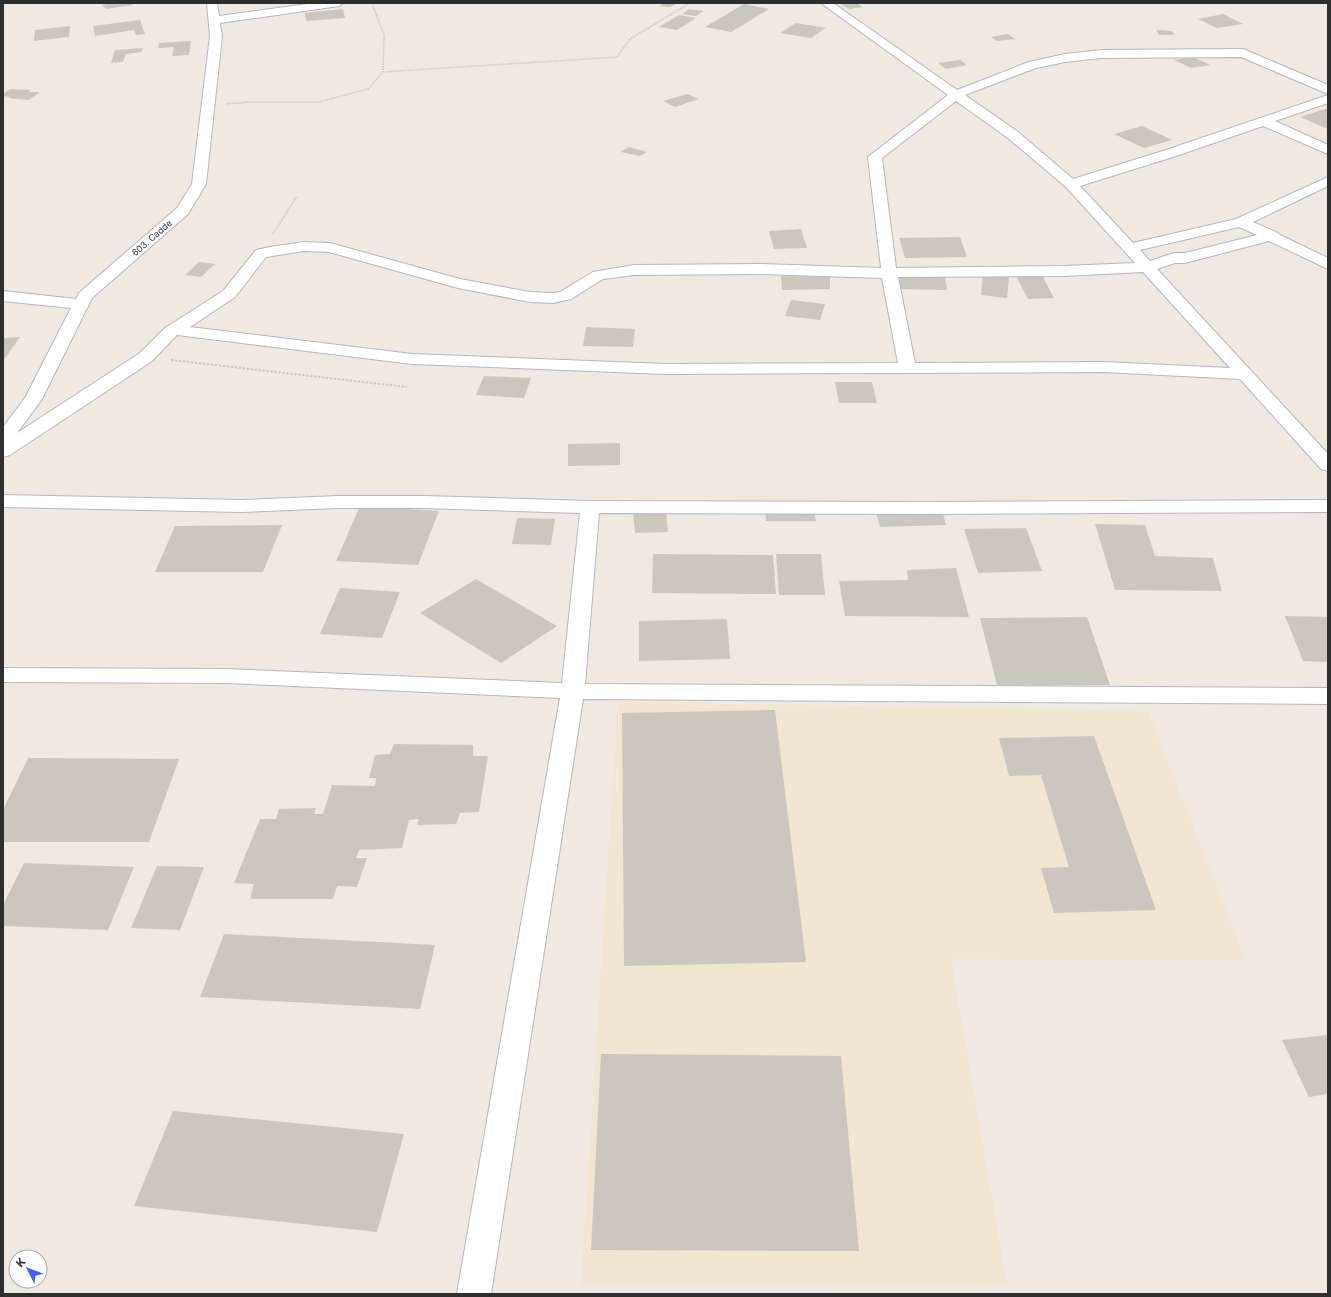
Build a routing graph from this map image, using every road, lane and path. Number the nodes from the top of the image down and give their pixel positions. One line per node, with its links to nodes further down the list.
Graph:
1 (212, 3): 7 (street, 603. Cadde)
2 (339, 3): 6 (street)
3 (372, 3): 8 (path)
4 (690, 3): 8 (path)
5 (826, 3): 10 (street)
6 (305, 5): 7 (street)
7 (214, 20): 12 (street, 603. Cadde)
8 (383, 72): 12 (path)
9 (1328, 90): 10 (street)
10 (957, 94): 16 (street); 24 (street)
11 (1328, 99): 13 (street)
12 (208, 105): 26 (street, 603. Cadde)
13 (1264, 121): 14 (street); 16 (street)
14 (1328, 150)
15 (1328, 181): 18 (street)
16 (1071, 184): 20 (street)
17 (297, 196): 21 (path)
18 (1241, 222): 19 (street); 20 (street)
19 (1273, 236): 22 (street); 23 (street)
20 (1130, 248): 23 (street)
21 (261, 253): 24 (street); 27 (street)
22 (1328, 264)
23 (1147, 266): 24 (street); 30 (street)
24 (889, 273): 29 (street)
25 (3, 296): 26 (street)
26 (81, 304): 32 (street, 603. Cadde)
27 (174, 330): 28 (street); 29 (street)
28 (146, 357): 31 (path); 33 (street)
29 (908, 368): 30 (street)
30 (1245, 374): 34 (street)
31 (407, 387)
32 (3, 440)
33 (3, 451)
34 (1328, 465)
35 (3, 501): 37 (street)
36 (1328, 506): 37 (street)
37 (590, 507): 39 (street)
38 (3, 675): 39 (street)
39 (573, 691): 40 (street); 41 (street)
40 (1328, 696)
41 (474, 1294)

